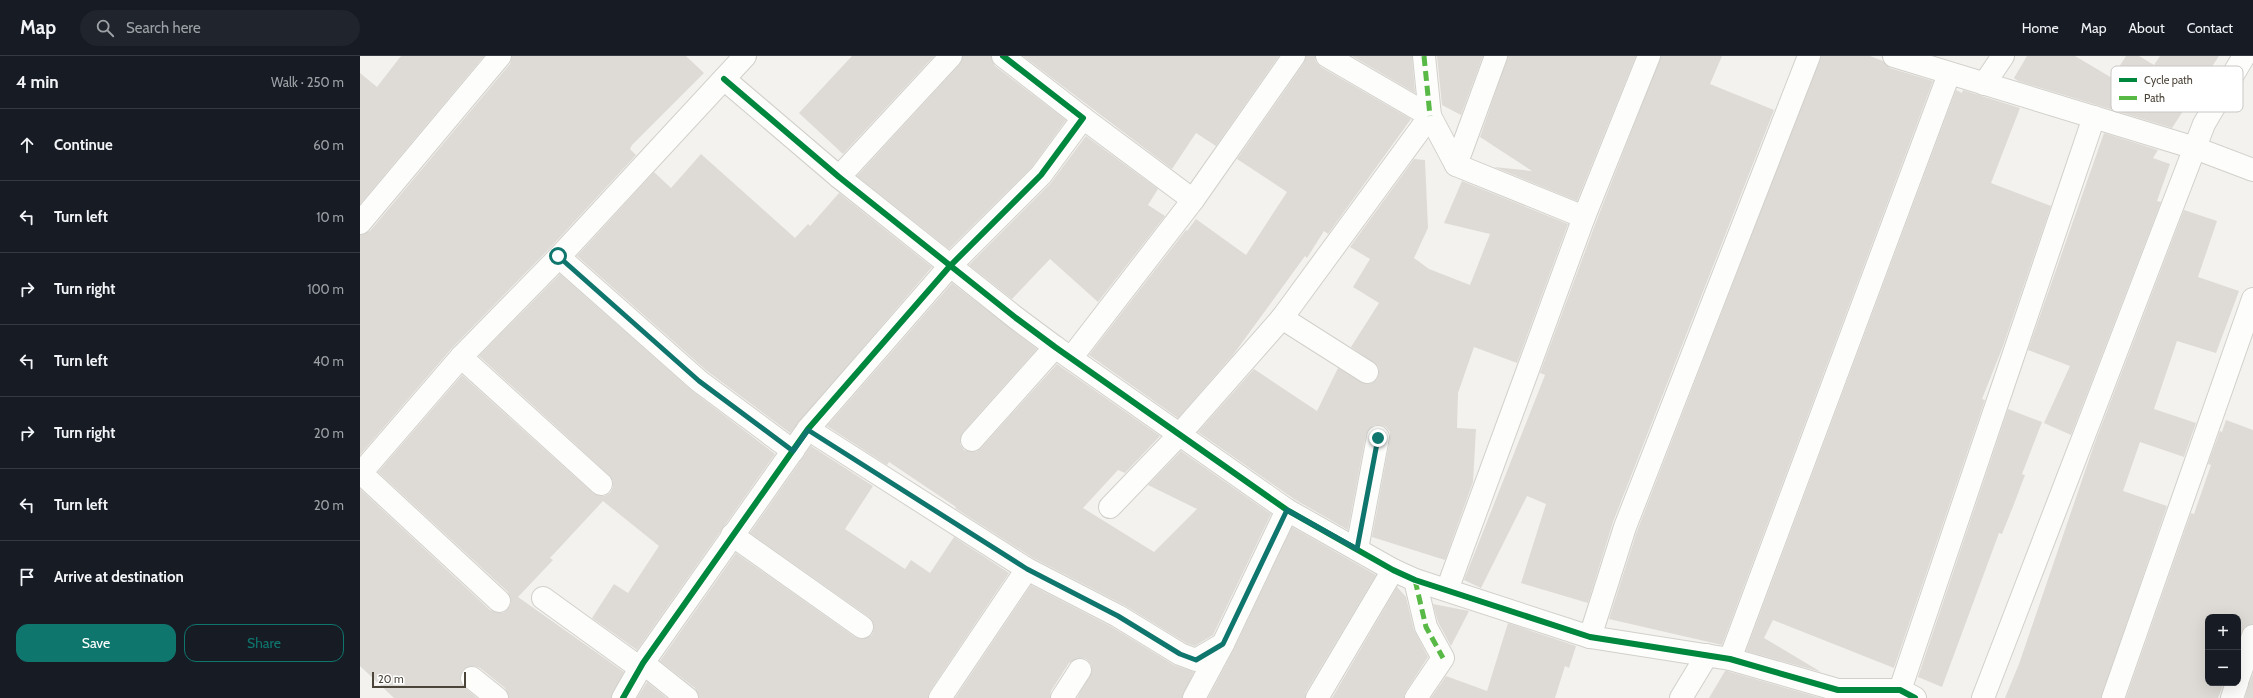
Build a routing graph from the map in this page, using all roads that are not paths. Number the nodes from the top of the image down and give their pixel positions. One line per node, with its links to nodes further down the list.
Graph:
1 (500, 56): 28 (street)
2 (745, 56): 16 (street)
3 (951, 56): 25 (street)
4 (1003, 56): 21 (street)
5 (1294, 56): 26 (street)
6 (1327, 56): 19 (street)
7 (1424, 56): 19 (street)
8 (1496, 56): 23 (street)
9 (1649, 56): 27 (street)
10 (1809, 56): 55 (street)
11 (1894, 56): 15 (street)
12 (2003, 56): 17 (street)
13 (2244, 56): 14 (street)
14 (2238, 66)
15 (1949, 74): 17 (street); 58 (street)
16 (724, 79): 25 (street); 29 (street)
17 (1984, 84): 20 (street)
18 (2211, 112): 22 (street)
19 (1430, 116): 23 (street); 32 (street)
20 (2094, 117): 22 (street); 65 (street)
21 (1083, 118): 26 (street); 30 (street)
22 (2195, 148): 24 (street); 75 (street)
23 (1456, 165): 27 (street)
24 (2253, 170)
25 (839, 177): 30 (street)
26 (1193, 200): 33 (street)
27 (1584, 217): 50 (street)
28 (360, 223)
29 (558, 256): 34 (street); 40 (street)
30 (950, 266): 33 (street); 36 (street)
31 (2253, 300): 76 (street)
32 (1282, 318): 35 (street); 37 (street)
33 (1063, 353): 37 (street); 39 (street)
34 (461, 357): 41 (street); 42 (street)
35 (1367, 372)
36 (808, 430): 40 (street); 47 (street)
37 (1179, 435): 43 (street); 44 (street)
38 (1378, 438): 46 (street)
39 (972, 440)
40 (793, 451): 45 (street)
41 (360, 473): 52 (street)
42 (601, 484)
43 (1110, 507)
44 (1287, 510): 46 (street); 56 (street)
45 (732, 535): 53 (street); 59 (street)
46 (1357, 549): 48 (street)
47 (1027, 569): 56 (street); 69 (street)
48 (1392, 570): 49 (street); 72 (street)
49 (1415, 580): 50 (street); 73 (street)
50 (1447, 590): 55 (street)
51 (543, 598): 59 (street)
52 (499, 602)
53 (862, 627)
54 (2253, 636): 61 (street)
55 (1590, 637): 57 (street)
56 (1223, 644): 71 (street)
57 (1707, 655): 58 (street); 74 (street)
58 (1730, 659): 64 (street)
59 (642, 665): 67 (street); 68 (street)
60 (1080, 670): 70 (street)
61 (2241, 670)
62 (472, 678): 66 (street)
63 (2236, 686): 77 (street)
64 (1835, 694): 65 (street)
65 (1907, 694)
66 (497, 698)
67 (622, 698)
68 (687, 698)
69 (940, 698)
70 (1062, 698)
71 (1194, 698)
72 (1317, 698)
73 (1416, 698)
74 (1681, 698)
75 (1983, 698)
76 (2113, 698)
77 (2232, 698)

